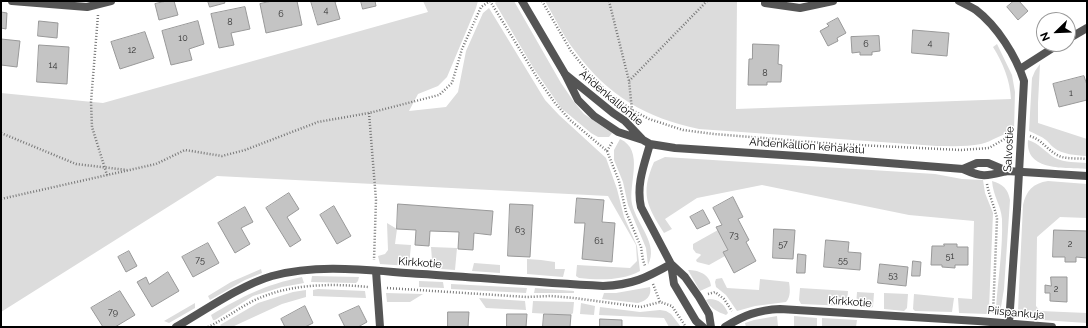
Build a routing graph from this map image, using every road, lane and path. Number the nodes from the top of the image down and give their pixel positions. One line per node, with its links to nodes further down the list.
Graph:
1 (12, 1): 11 (street)
2 (111, 1): 11 (street)
3 (490, 1): 19 (path); 36 (path)
4 (522, 1): 16 (street, Ahdenkalliontie)
5 (542, 1): 18 (path)
6 (609, 1): 17 (path)
7 (707, 1): 17 (path)
8 (833, 1): 10 (street)
9 (960, 1): 15 (street, Salvostie)
10 (765, 3)
11 (99, 4): 27 (path)
12 (1087, 28): 13 (street)
13 (1076, 34)
14 (1047, 52): 15 (street)
15 (1020, 69): 21 (street, Salvostie)
16 (565, 74): 22 (street, Ahdenkalliontie); 22 (street, Ahdenkalliontie)
17 (629, 81): 18 (path)
18 (632, 110): 24 (path)
19 (369, 113): 29 (path); 38 (path)
20 (1, 133): 27 (path)
21 (1021, 135): 24 (path); 25 (path); 31 (street, Salvostie)
22 (643, 140): 23 (street, Ahdenkalliontie)
23 (650, 144): 28 (street, Ahdenkallion kehäkatu); 37 (street)
24 (989, 148): 26 (path)
25 (1087, 159)
26 (988, 163): 28 (street, Ahdenkallion kehäkatu); 30 (street, Ahdenkallion kehäkatu)
27 (105, 167): 29 (path); 32 (path)
28 (963, 169): 33 (street, Ahdenkallion kehäkatu)
29 (129, 170): 32 (path)
30 (1008, 170): 31 (street, Ahdenkallion kehäkatu); 33 (street, Ahdenkallion kehäkatu)
31 (1019, 171): 34 (street, Ahdenkallion kehäkatu); 46 (street, Salvostie)
32 (107, 175): 35 (path)
33 (988, 176): 45 (path)
34 (1087, 176)
35 (1, 199)
36 (626, 212)
37 (671, 264): 39 (street, Kirkkotie); 51 (street); 52 (street)
38 (364, 270): 39 (street, Kirkkotie); 41 (path); 48 (street, Kirkkotie)
39 (376, 271): 42 (street)
40 (393, 281): 43 (path)
41 (362, 286): 42 (path); 49 (path)
42 (377, 288): 43 (path); 50 (street)
43 (393, 289): 44 (path)
44 (660, 302)
45 (993, 322): 46 (street, Piispankuja); 47 (street, Piispankuja)
46 (1009, 323): 54 (street, Piispankuja)
47 (978, 324): 53 (street, Kirkkotie)
48 (176, 327)
49 (208, 327)
50 (380, 327)
51 (703, 327)
52 (711, 327)
53 (725, 327)
54 (1052, 327)

